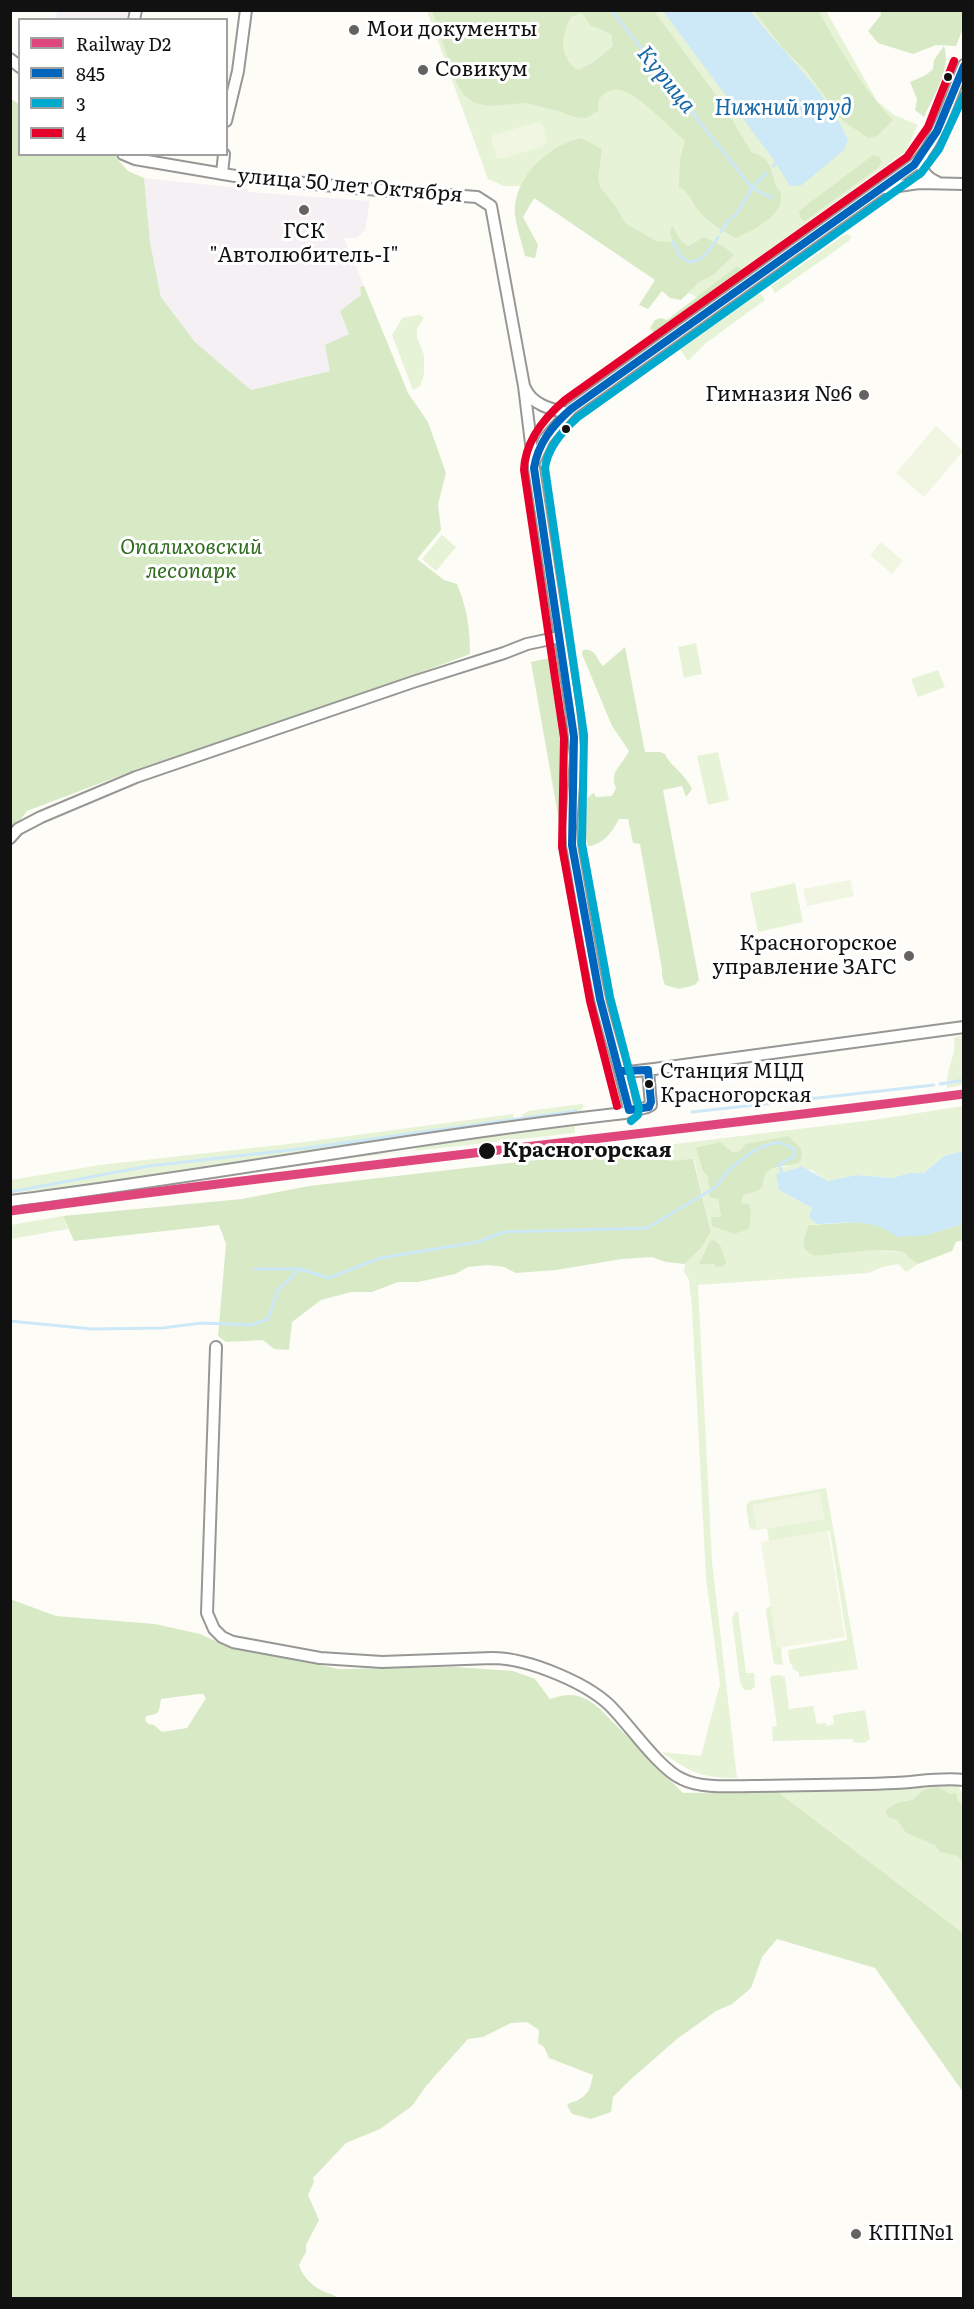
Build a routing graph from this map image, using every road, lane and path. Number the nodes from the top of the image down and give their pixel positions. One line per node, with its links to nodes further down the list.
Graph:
1 (246, 10): 3 (street)
2 (963, 65): 6 (street)
3 (228, 113)
4 (128, 156): 7 (street, улица 50 лет Октября)
5 (224, 156): 7 (street)
6 (923, 156): 8 (street); 10 (street)
7 (222, 174): 11 (street, улица 50 лет Октября)
8 (937, 183): 9 (street); 10 (street)
9 (963, 184)
10 (881, 188): 12 (street)
11 (524, 386): 12 (street); 13 (street, улица 50 лет Октября)
12 (567, 413): 13 (street)
13 (534, 468): 14 (street, улица 50 лет Октября)
14 (560, 637): 15 (street); 18 (street, улица 50 лет Октября)
15 (10, 838)
16 (963, 1027): 17 (street)
17 (648, 1070): 18 (street); 19 (street)
18 (621, 1071): 19 (street, улица 50 лет Октября)
19 (629, 1110): 20 (street)
20 (10, 1201)
21 (216, 1347): 22 (street)
22 (963, 1780)

